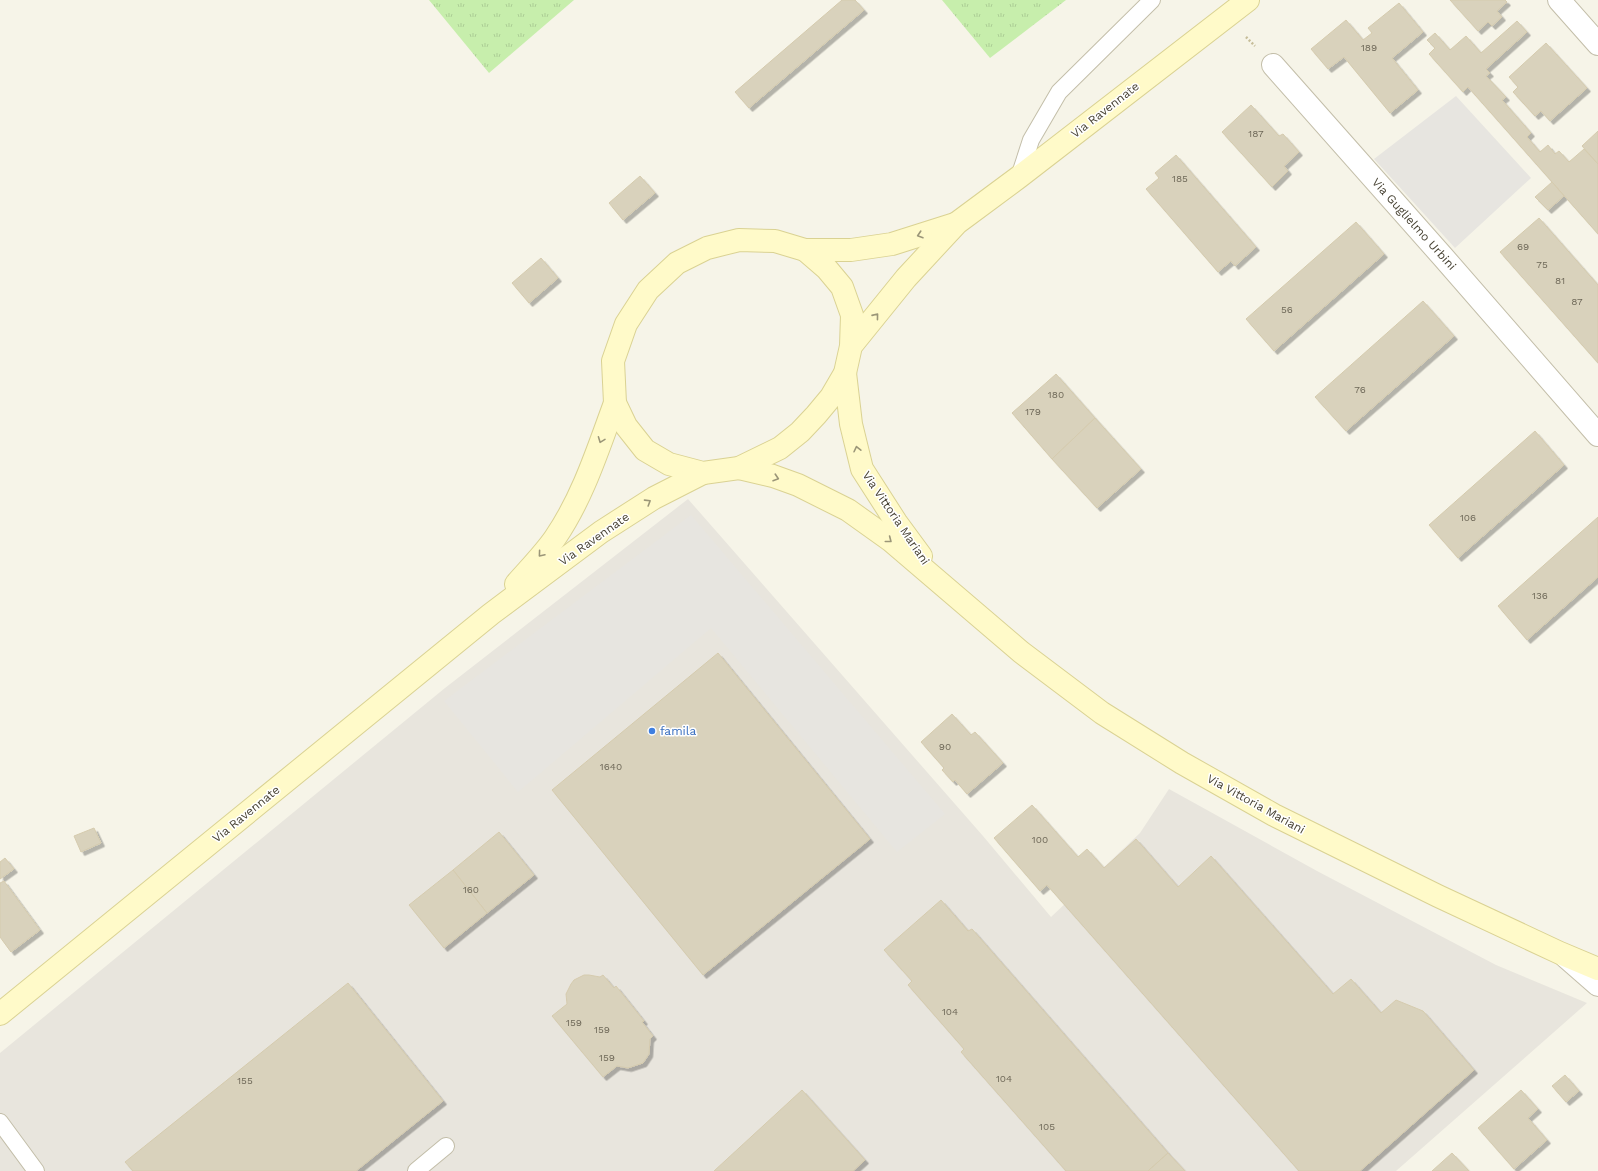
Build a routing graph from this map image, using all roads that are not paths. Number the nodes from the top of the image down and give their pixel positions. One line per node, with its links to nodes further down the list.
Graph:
1 (1152, 0): 6 (lane)
2 (1559, 0): 4 (street)
3 (1242, 5): 6 (main road, Via Ravennate)
4 (1598, 44)
5 (1273, 65): 12 (street, Via Guglielmo Urbini)
6 (1019, 177): 7 (main road, Via Ravennate)
7 (957, 223): 8 (main road, Via Ravennate, one-way to 8); 9 (main road, Via Ravennate, one-way to 7)
8 (805, 250): 9 (main road); 11 (main road)
9 (851, 346): 10 (main road)
10 (845, 373): 13 (main road); 15 (main road, Via Vittoria Mariani, one-way to 10)
11 (615, 403): 14 (main road); 16 (main road, Via Ravennate, one-way to 16)
12 (1598, 435)
13 (739, 468): 14 (main road); 15 (main road, Via Vittoria Mariani, one-way to 15)
14 (703, 473): 16 (main road, Via Ravennate, one-way to 14)
15 (944, 588): 17 (main road, Via Vittoria Mariani)
16 (491, 614): 20 (main road, Via Ravennate)
17 (1560, 953): 18 (main road, Via Vittoria Mariani); 19 (street)
18 (1598, 968)
19 (1598, 985)
20 (0, 1014)
21 (0, 1122): 23 (lane)
22 (446, 1146): 24 (lane)
23 (36, 1171)
24 (416, 1171)

